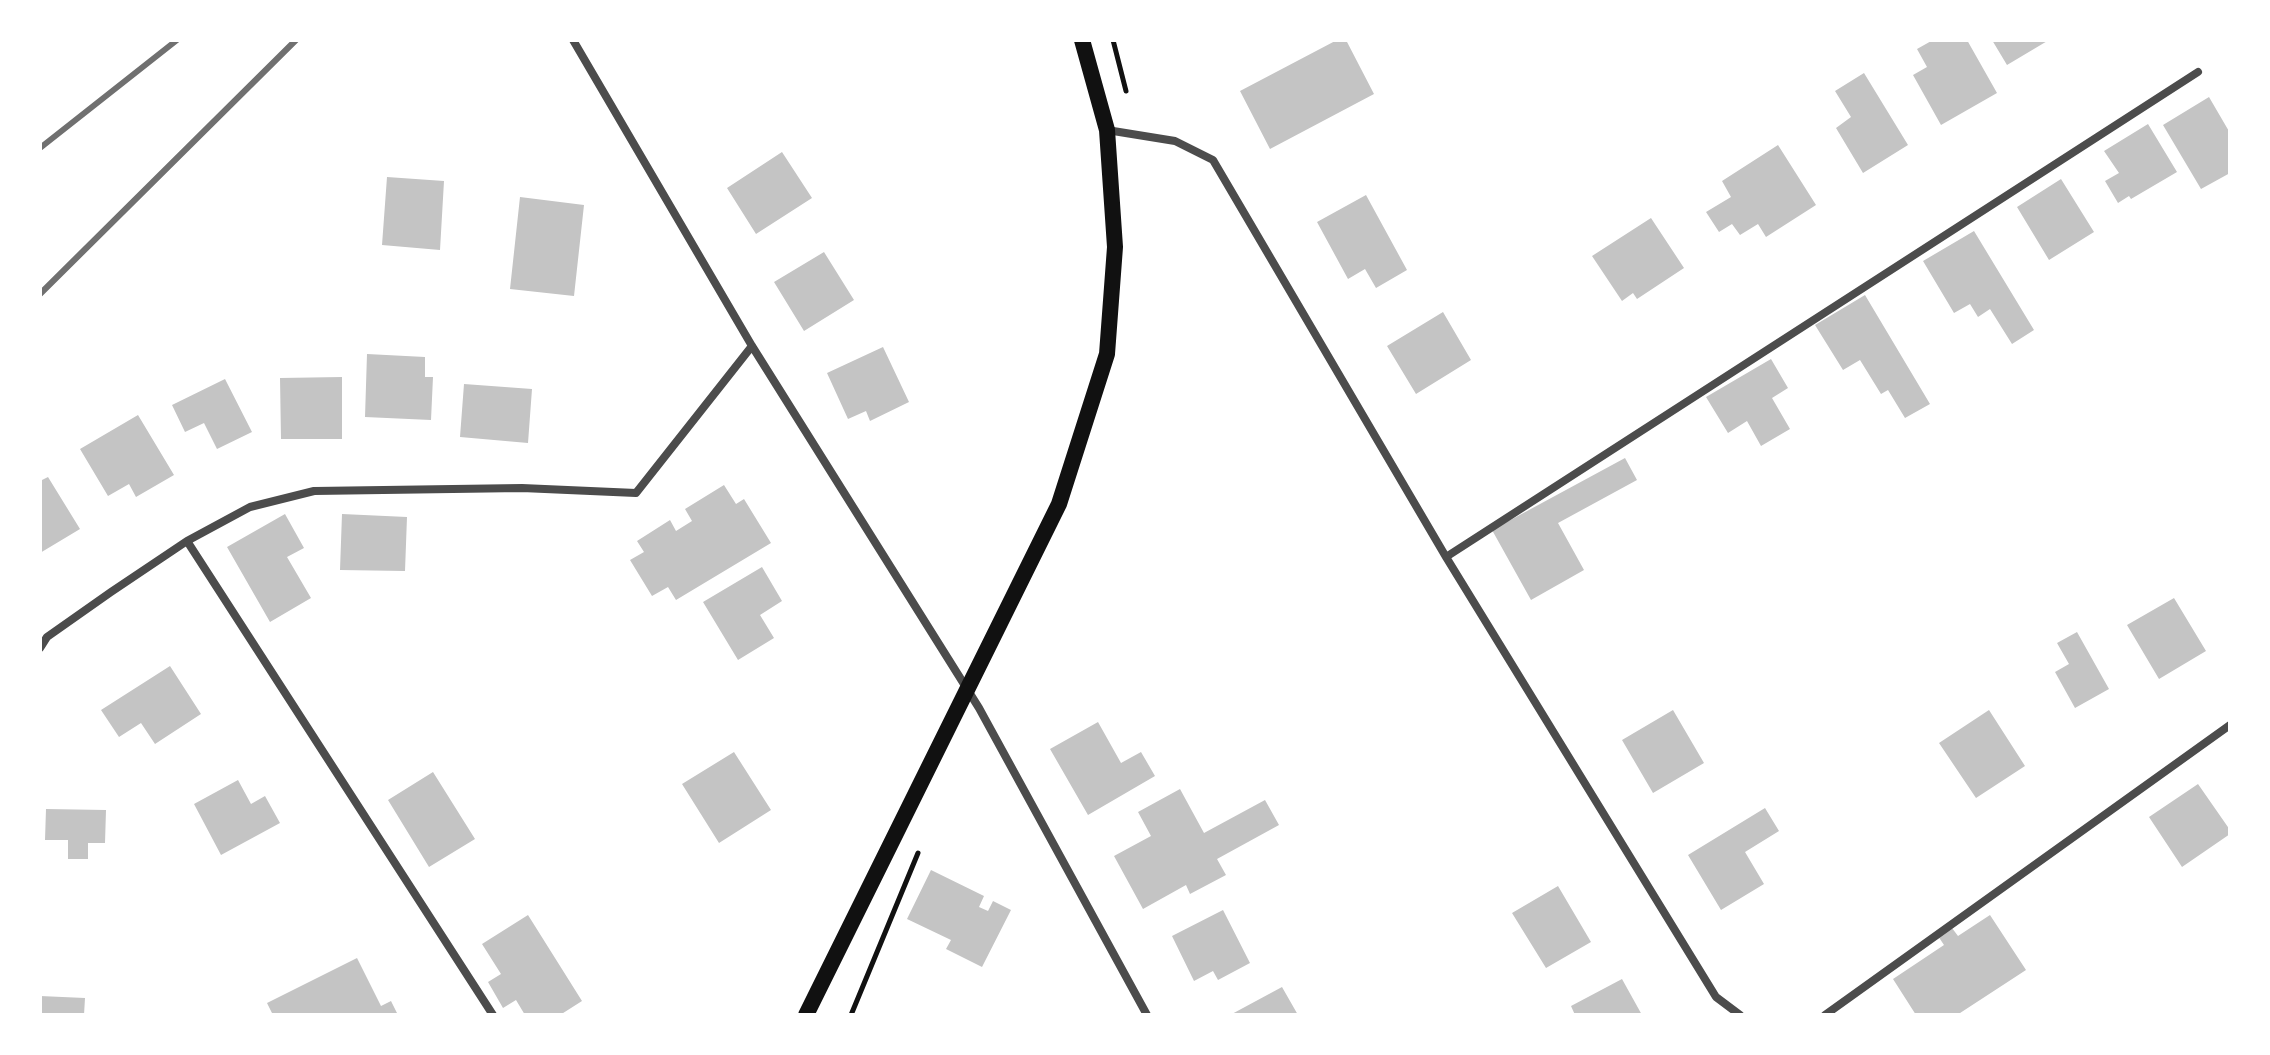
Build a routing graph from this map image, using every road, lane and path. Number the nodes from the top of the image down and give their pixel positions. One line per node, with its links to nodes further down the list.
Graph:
1 (573, 40): 5 (street)
2 (1082, 40): 4 (main road)
3 (2198, 72): 7 (street)
4 (1107, 130): 7 (street); 9 (main road)
5 (752, 346): 6 (street); 9 (street)
6 (187, 541): 8 (street); 11 (street)
7 (1446, 557): 14 (street)
8 (40, 648)
9 (966, 691): 12 (main road); 13 (street)
10 (2230, 725): 15 (street)
11 (493, 1015)
12 (806, 1015)
13 (1147, 1015)
14 (1740, 1015)
15 (1825, 1015)

